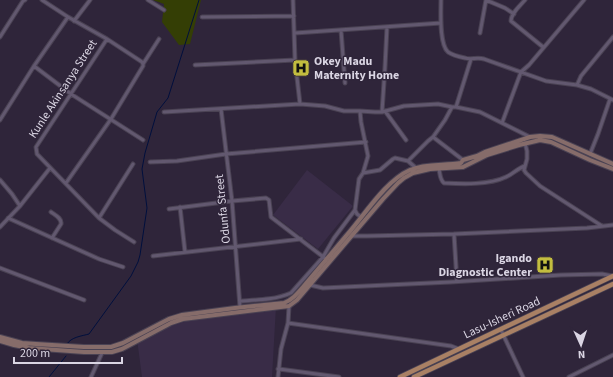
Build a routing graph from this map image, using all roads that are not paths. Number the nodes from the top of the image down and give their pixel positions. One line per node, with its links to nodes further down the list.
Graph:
1 (25, 0): 21 (street)
2 (42, 0): 13 (street)
3 (90, 0): 15 (street)
4 (148, 0): 10 (street)
5 (293, 0): 12 (street)
6 (441, 0): 16 (street)
7 (486, 0): 11 (street); 20 (street)
8 (525, 0): 11 (street)
9 (584, 0): 25 (street)
10 (164, 10)
11 (514, 14): 25 (street)
12 (294, 16): 14 (street); 19 (street)
13 (68, 17): 15 (street); 30 (street)
14 (202, 17)
15 (74, 21): 23 (street)
16 (440, 23): 17 (street); 26 (street)
17 (386, 27): 18 (street); 41 (street)
18 (341, 30): 19 (street); 32 (street)
19 (295, 33): 27 (street)
20 (480, 33)
21 (0, 37)
22 (613, 38): 33 (street)
23 (107, 39): 28 (street); 34 (street, Kunle Akinsanya Street)
24 (159, 39): 28 (street)
25 (543, 47): 31 (street)
26 (471, 59): 31 (street); 38 (street)
27 (295, 60): 29 (street); 36 (street)
28 (143, 64): 43 (street)
29 (195, 65)
30 (34, 66): 34 (street); 44 (street)
31 (521, 72): 33 (street); 45 (street)
32 (345, 83)
33 (576, 85): 35 (street)
34 (71, 94): 43 (street); 60 (street, Kunle Akinsanya Street)
35 (611, 100): 53 (street)
36 (300, 104): 39 (street); 40 (street)
37 (452, 107): 38 (street); 41 (street); 46 (street)
38 (456, 107): 45 (street)
39 (221, 109): 42 (street); 52 (street, Odunfa Street)
40 (360, 111): 41 (street); 50 (street)
41 (384, 111): 49 (street)
42 (164, 112)
43 (111, 119): 48 (street); 66 (street)
44 (0, 120)
45 (502, 123): 47 (street)
46 (433, 137): 54 (street); 55 (street)
47 (530, 137): 53 (main road); 54 (main road)
48 (143, 140)
49 (406, 140)
50 (366, 142): 52 (street); 64 (street)
51 (526, 143): 59 (street); 62 (main road); 63 (main road)
52 (226, 154): 56 (street); 67 (street, Odunfa Street)
53 (590, 154): 58 (main road)
54 (463, 160): 61 (main road)
55 (408, 161): 61 (street); 64 (street)
56 (150, 162)
57 (133, 164): 75 (street)
58 (613, 164)
59 (525, 166): 62 (street); 78 (street)
60 (50, 168): 66 (street, Kunle Akinsanya Street); 68 (street)
61 (416, 168): 73 (main road)
62 (440, 168): 80 (main road)
63 (613, 168)
64 (363, 173): 71 (street)
65 (0, 180): 68 (street)
66 (66, 183): 75 (street, Kunle Akinsanya Street)
67 (232, 201): 69 (street); 83 (street); 85 (street, Odunfa Street)
68 (20, 206): 74 (street)
69 (180, 207): 70 (street); 86 (street)
70 (169, 209)
71 (355, 210): 73 (street); 77 (street)
72 (51, 212): 82 (street)
73 (361, 217): 80 (main road)
74 (8, 218): 79 (street); 82 (street)
75 (99, 218): 84 (street, Kunle Akinsanya Street)
76 (613, 225): 78 (street)
77 (343, 226): 80 (street); 88 (street)
78 (602, 226): 81 (street)
79 (0, 227)
80 (351, 234): 81 (street); 88 (main road); 95 (main road)
81 (454, 234): 92 (street)
82 (52, 238): 89 (street)
83 (301, 239): 85 (street); 88 (street)
84 (134, 242)
85 (235, 246): 86 (street); 98 (street, Odunfa Street)
86 (185, 252): 87 (street)
87 (154, 256)
88 (325, 258): 93 (street); 96 (main road)
89 (123, 267)
90 (0, 268): 97 (street)
91 (613, 276): 92 (street); 102 (main road, Lasu-Isheri Road)
92 (457, 282): 95 (street)
93 (299, 283): 96 (street); 98 (street)
94 (613, 284): 103 (main road, Lasu-Isheri Road)
95 (310, 285): 99 (main road)
96 (303, 287): 100 (main road)
97 (84, 300)
98 (240, 301): 100 (street, Odunfa Street)
99 (289, 306): 101 (street); 107 (main road)
100 (240, 307): 104 (main road)
101 (288, 323): 106 (street); 109 (street)
102 (501, 330): 103 (street); 106 (main road, Lasu-Isheri Road)
103 (504, 335): 114 (main road, Lasu-Isheri Road); 115 (street)
104 (0, 337)
105 (0, 341): 107 (main road)
106 (459, 349): 113 (main road, Lasu-Isheri Road)
107 (102, 353): 110 (street)
108 (613, 355): 116 (street)
109 (278, 370): 111 (street); 112 (street)
110 (91, 377)
111 (278, 377)
112 (339, 377)
113 (400, 377)
114 (414, 377)
115 (523, 377)
116 (569, 377)

